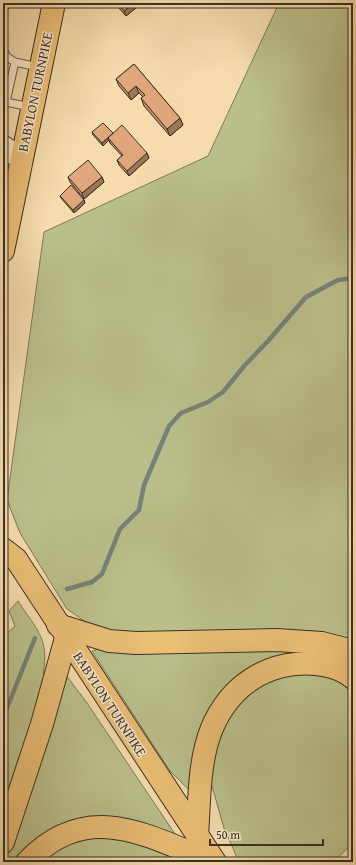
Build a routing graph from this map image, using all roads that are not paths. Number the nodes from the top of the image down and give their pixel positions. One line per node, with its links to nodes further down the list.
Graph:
1 (54, 3): 6 (main road, BABYLON TURNPIKE)
2 (3, 50): 3 (lane)
3 (7, 57): 4 (lane); 5 (lane)
4 (15, 62): 6 (lane); 7 (lane)
5 (3, 64)
6 (41, 67): 8 (main road, BABYLON TURNPIKE)
7 (5, 104): 8 (lane)
8 (32, 108): 10 (main road, BABYLON TURNPIKE)
9 (3, 146): 10 (street)
10 (21, 159): 11 (main road, BABYLON TURNPIKE)
11 (3, 251)
12 (3, 549): 13 (main road, BABYLON TURNPIKE)
13 (62, 631): 14 (main road); 16 (main road, BABYLON TURNPIKE); 17 (main road)
14 (353, 651)
15 (353, 678): 16 (main road)
16 (197, 836): 19 (main road, BABYLON TURNPIKE)
17 (3, 842)
18 (27, 862): 19 (main road)
19 (214, 862)

